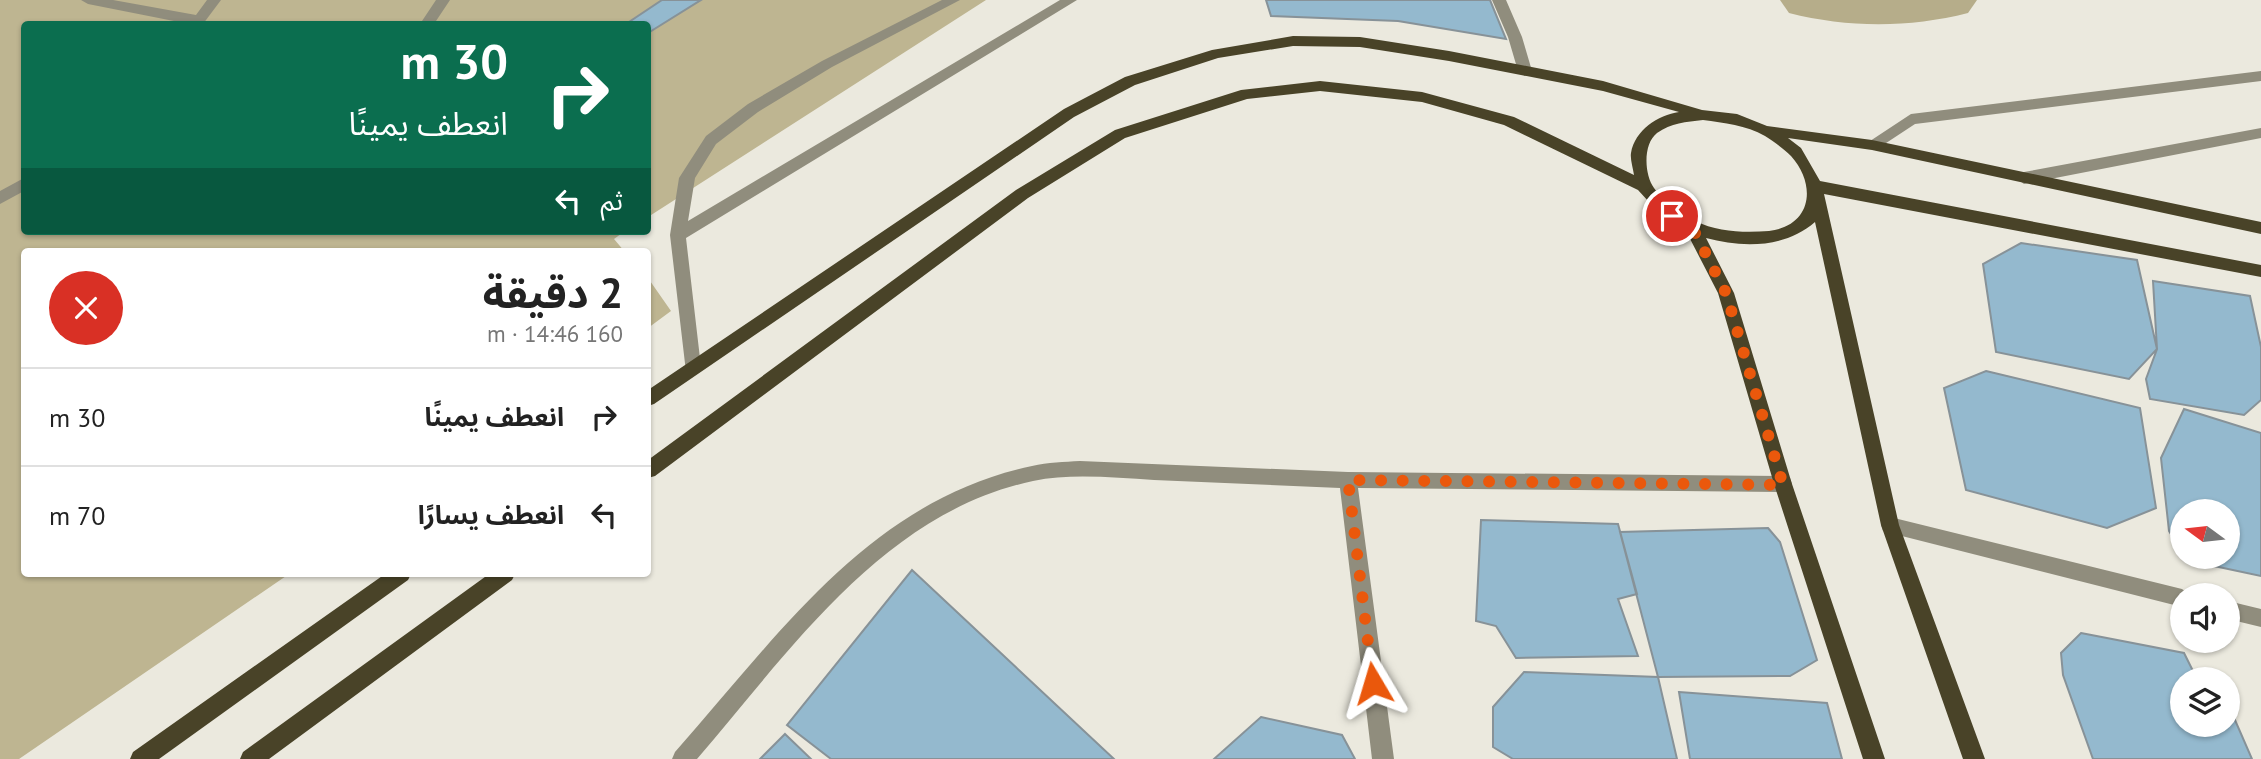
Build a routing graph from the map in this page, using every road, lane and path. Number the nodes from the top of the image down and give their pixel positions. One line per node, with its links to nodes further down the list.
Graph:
1 (88, 0): 7 (street)
2 (214, 0): 8 (street)
3 (443, 0): 9 (street)
4 (953, 0): 23 (street)
5 (1070, 0): 23 (street)
6 (1499, 0): 10 (street)
7 (193, 21)
8 (199, 21)
9 (429, 21)
10 (1525, 71): 12 (main road); 25 (main road)
11 (2261, 76): 15 (street)
12 (1703, 114): 13 (main road); 18 (main road)
13 (1766, 130): 15 (main road); 19 (main road)
14 (2261, 133): 16 (street)
15 (1872, 145): 16 (main road)
16 (2024, 178): 22 (main road)
17 (21, 186): 20 (street)
18 (1644, 186): 21 (main road); 27 (main road)
19 (1815, 186): 21 (main road); 24 (main road); 30 (main road)
20 (0, 198)
21 (1692, 227): 29 (main road)
22 (2261, 228)
23 (678, 234): 25 (street)
24 (2261, 271)
25 (692, 367): 26 (main road)
26 (651, 397)
27 (651, 468)
28 (1348, 480): 29 (street); 38 (street); 39 (street)
29 (1783, 485): 40 (main road)
30 (1889, 525): 33 (street); 41 (main road)
31 (397, 577): 36 (main road)
32 (501, 577): 37 (main road)
33 (2170, 595)
34 (2240, 613): 35 (street)
35 (2261, 618)
36 (141, 759)
37 (251, 759)
38 (683, 759)
39 (1383, 759)
40 (1874, 759)
41 (1974, 759)

